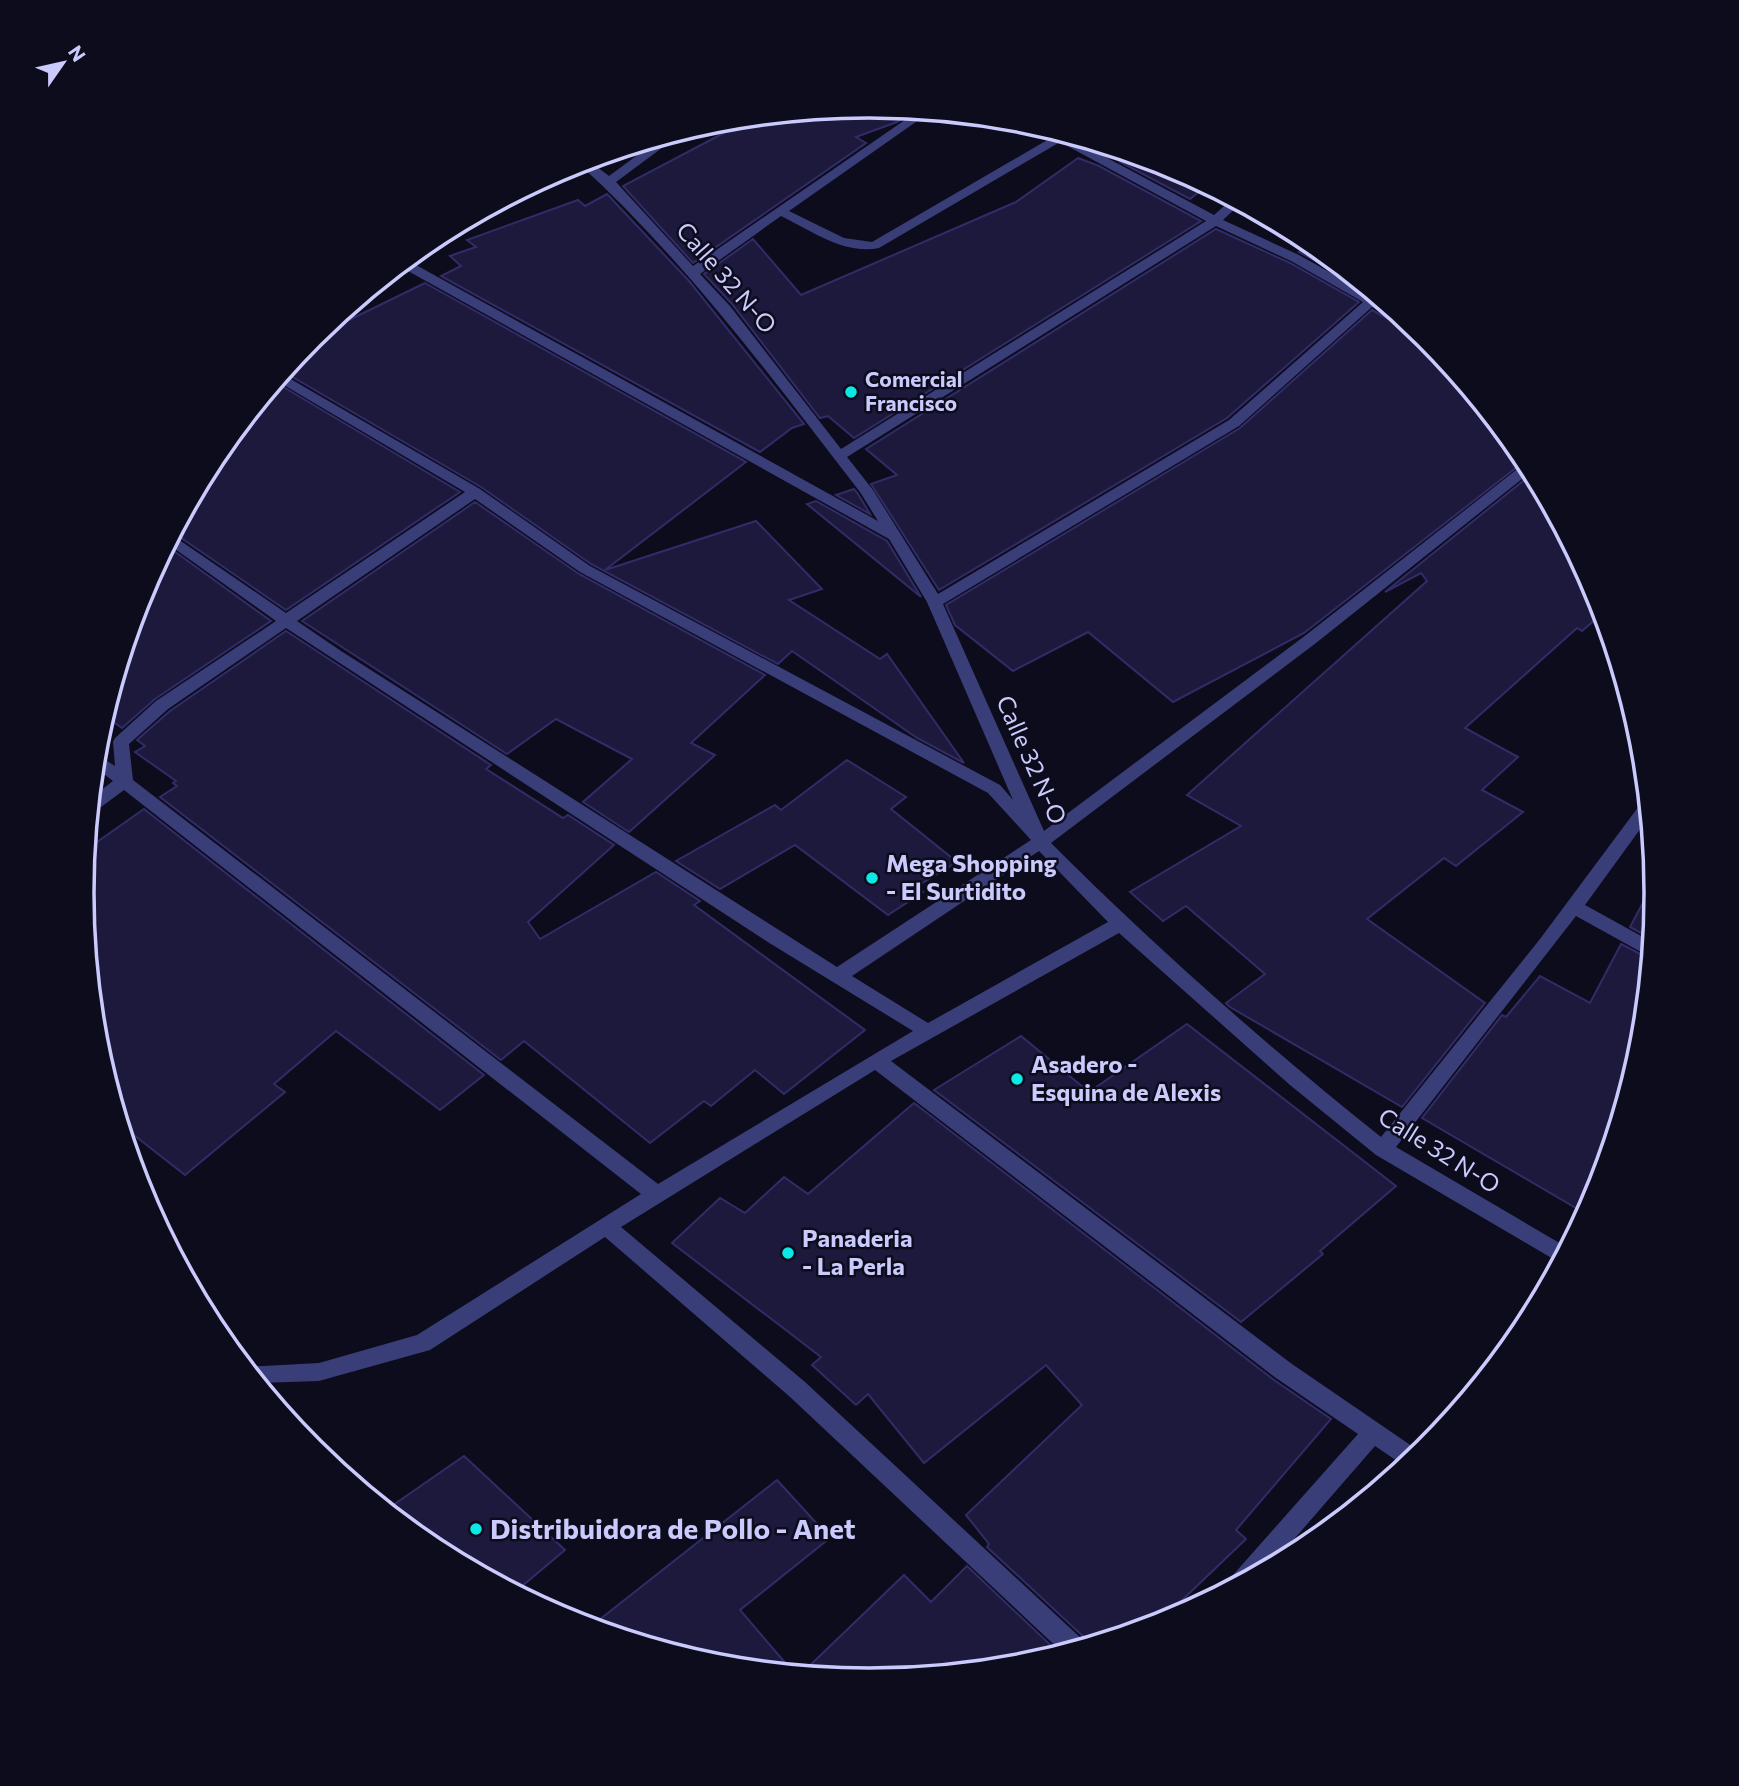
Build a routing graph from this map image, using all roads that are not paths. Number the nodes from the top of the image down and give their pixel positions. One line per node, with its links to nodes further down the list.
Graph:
1 (912, 120): 8 (street)
2 (1056, 141): 8 (street)
3 (654, 148): 6 (street)
4 (1088, 150): 9 (street)
5 (593, 169): 6 (street, Calle 32 N-O)
6 (609, 182): 11 (street, Calle 32 N-O)
7 (1230, 208): 9 (street)
8 (780, 211): 11 (street)
9 (1215, 221): 12 (street); 15 (street)
10 (412, 268): 18 (street)
11 (692, 273): 15 (street, Calle 32 N-O)
12 (1354, 289)
13 (1370, 302): 20 (street)
14 (288, 381): 17 (street)
15 (839, 456): 18 (street, Calle 32 N-O)
16 (1521, 474): 26 (street)
17 (475, 492): 21 (street); 26 (street)
18 (894, 537): 20 (street, Calle 32 N-O)
19 (177, 544): 21 (street)
20 (935, 602): 26 (street, Calle 32 N-O)
21 (286, 619): 23 (street); 30 (street)
22 (105, 766): 23 (street)
23 (125, 781): 24 (street); 34 (street)
24 (100, 799)
25 (1640, 816): 27 (street)
26 (1040, 842): 28 (street, Calle 32 N-O); 30 (street)
27 (1573, 906): 29 (street); 33 (street)
28 (1120, 923): 31 (street); 33 (street, Calle 32 N-O)
29 (1643, 945)
30 (838, 976): 31 (street)
31 (927, 1031): 32 (street)
32 (876, 1060): 34 (street); 38 (street)
33 (1383, 1149): 36 (street, Calle 32 N-O)
34 (657, 1195): 35 (street)
35 (606, 1226): 37 (street); 41 (street)
36 (1557, 1252)
37 (262, 1374)
38 (1373, 1432): 39 (street); 40 (street)
39 (1404, 1453)
40 (1258, 1563)
41 (1069, 1642)

